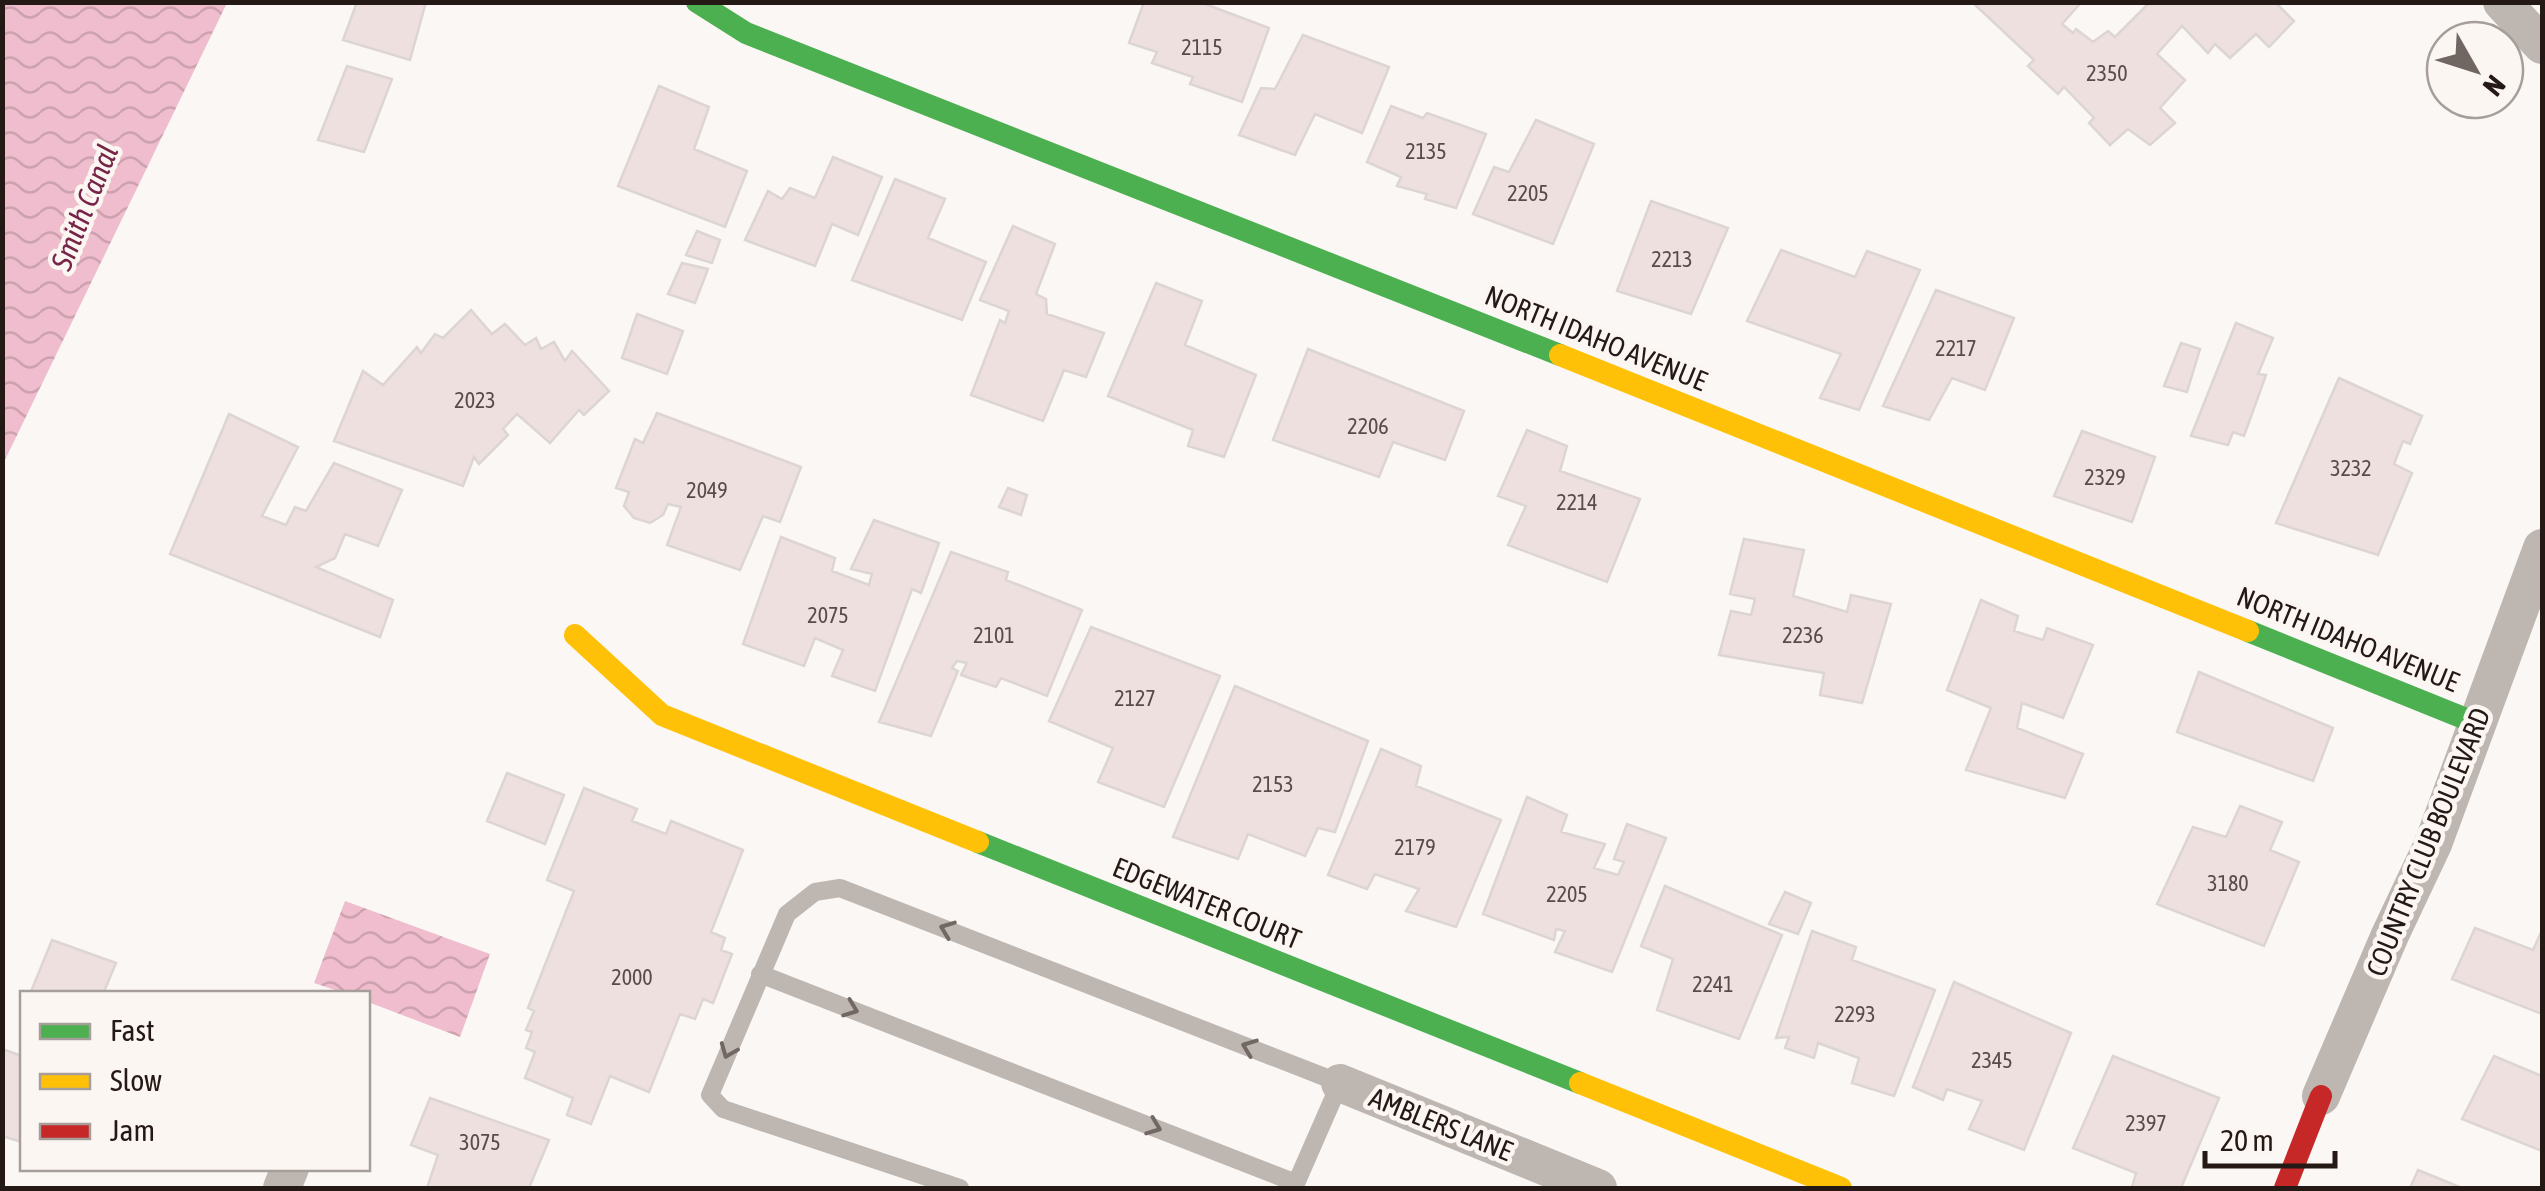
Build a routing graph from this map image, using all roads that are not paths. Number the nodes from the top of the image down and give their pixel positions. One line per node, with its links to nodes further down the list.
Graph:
1 (697, 2): 6 (street, NORTH IDAHO AVENUE)
2 (2502, 2): 3 (street)
3 (2542, 44)
4 (2539, 570): 6 (street, COUNTRY CLUB BOULEVARD)
5 (575, 634): 13 (street, EDGEWATER COURT)
6 (2476, 723): 9 (street, COUNTRY CLUB BOULEVARD)
7 (760, 974): 8 (lane, one-way to 7); 10 (lane, one-way to 10); 11 (lane, one-way to 11)
8 (1340, 1083): 10 (lane); 12 (street, AMBLERS LANE)
9 (2321, 1096): 14 (street, COUNTRY CLUB BOULEVARD)
10 (1295, 1186)
11 (960, 1188)
12 (1598, 1188)
13 (1840, 1188)
14 (2285, 1188)

